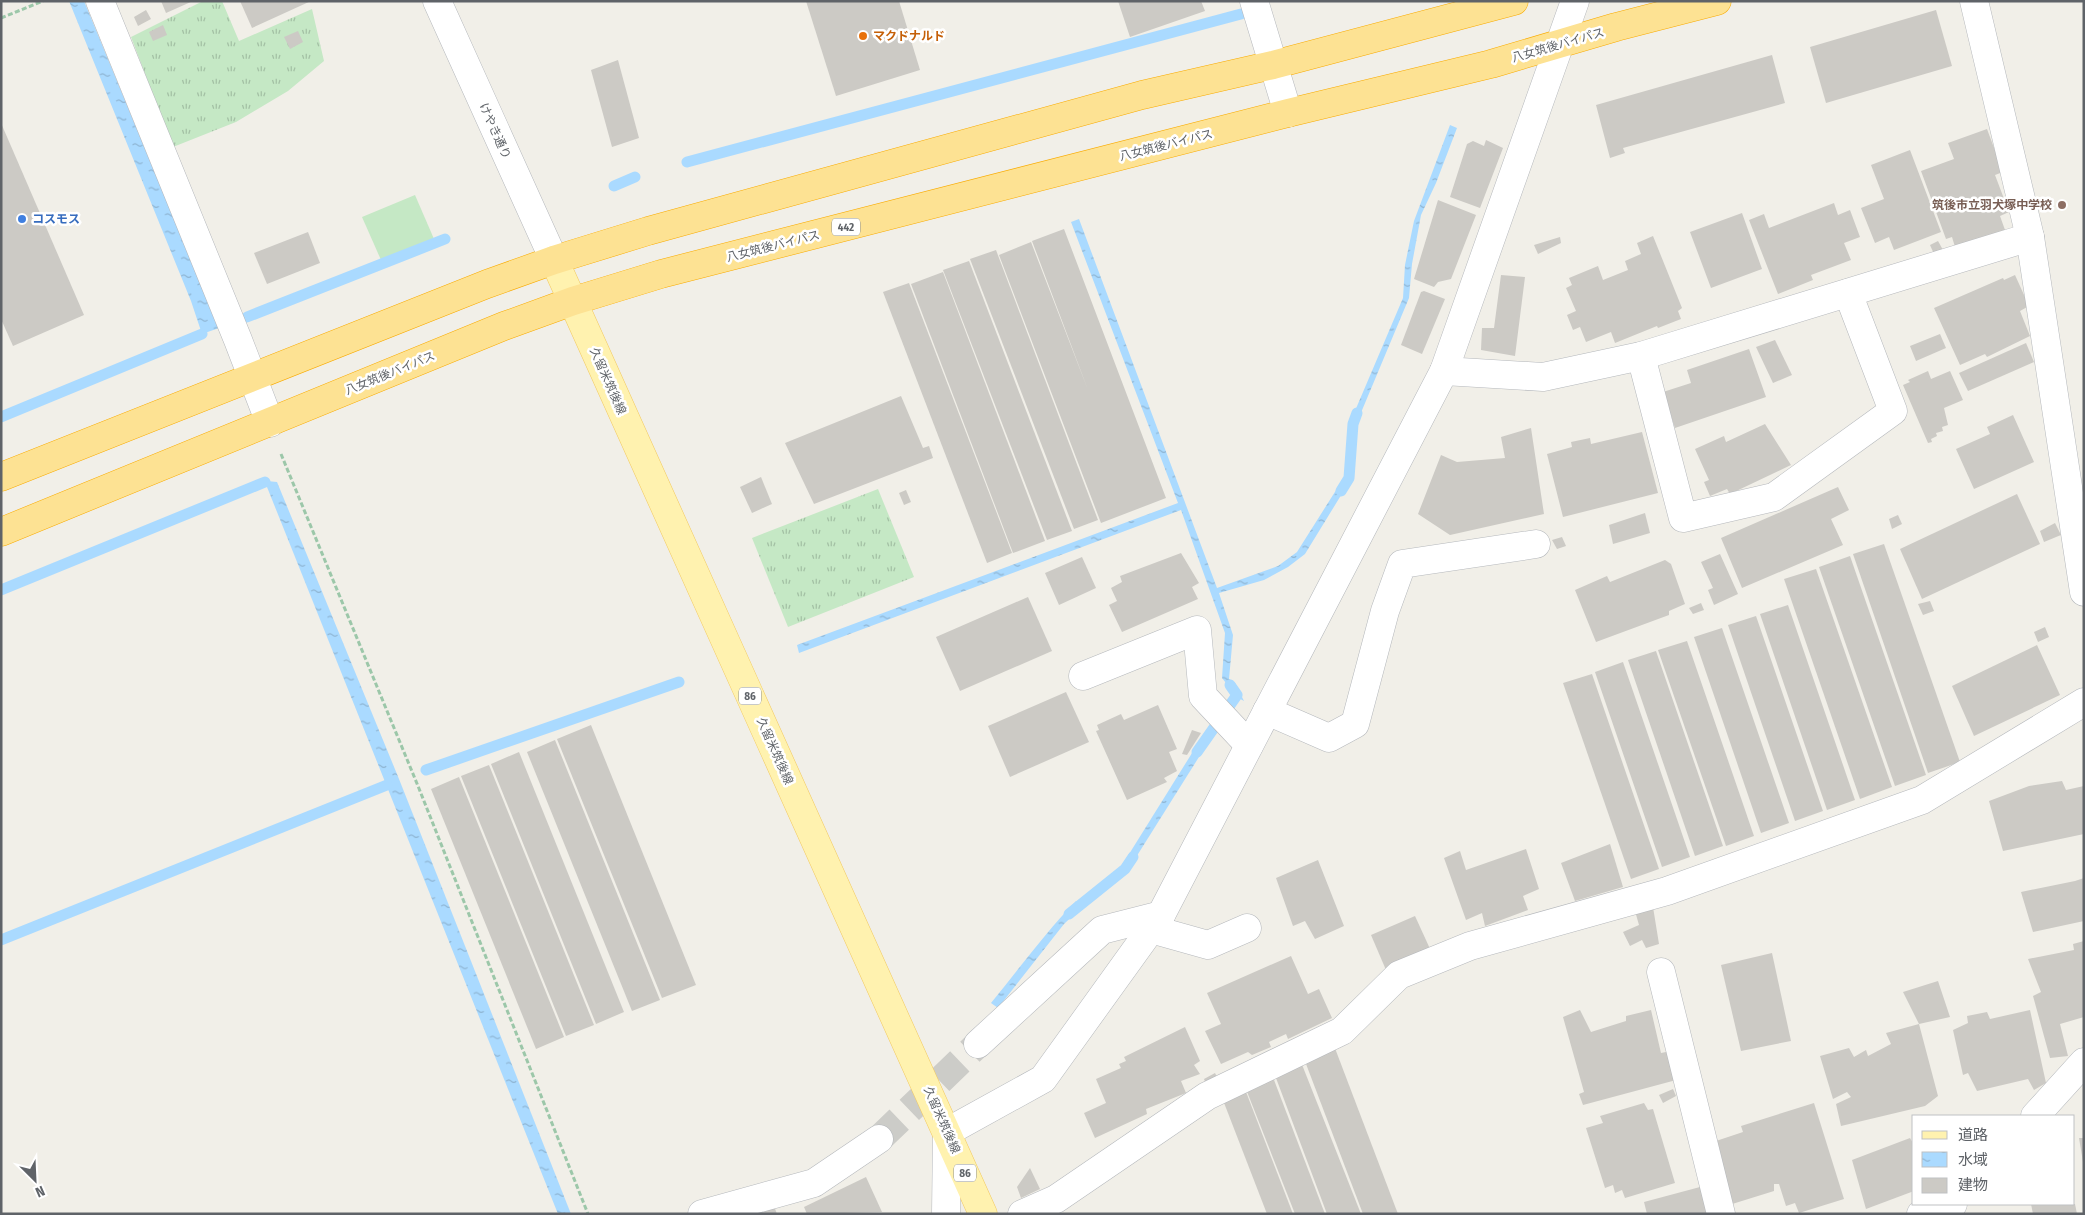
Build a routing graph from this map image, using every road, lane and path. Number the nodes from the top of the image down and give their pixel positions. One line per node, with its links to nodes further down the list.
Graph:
1 (43, 1): 9 (path)
2 (100, 1): 19 (street)
3 (437, 1): 14 (street, けやき通り)
4 (1254, 1): 11 (street)
5 (1514, 1): 11 (highway)
6 (1575, 1): 10 (street)
7 (1717, 1): 10 (highway, 八女筑後バイパス / 442)
8 (1974, 1): 13 (street)
9 (1, 18)
10 (1560, 45): 12 (highway, 八女筑後バイパス / 442); 18 (street)
11 (1273, 65): 12 (street); 14 (highway)
12 (1288, 113): 16 (highway, 八女筑後バイパス / 442)
13 (2030, 237): 15 (street); 24 (street)
14 (554, 260): 16 (main road, 久留米筑後線 / 86); 19 (highway)
15 (1848, 293): 17 (street); 17 (street)
16 (573, 301): 20 (highway, 八女筑後バイパス / 442); 35 (main road, 久留米筑後線 / 86)
17 (1641, 356): 18 (street)
18 (1444, 371): 27 (street)
19 (252, 377): 20 (street); 21 (highway)
20 (270, 423): 22 (highway, 八女筑後バイパス / 442); 38 (path)
21 (1, 477)
22 (1, 532)
23 (1536, 544): 27 (street)
24 (2084, 592)
25 (1083, 676): 28 (street)
26 (2084, 702): 42 (street)
27 (1267, 711): 28 (street)
28 (1249, 745): 29 (street)
29 (1156, 922): 30 (street); 32 (street); 35 (street)
30 (1247, 928)
31 (1661, 972): 43 (street)
32 (978, 1044)
33 (2084, 1062): 34 (street)
34 (2036, 1115)
35 (947, 1132): 40 (street); 41 (main road, 久留米筑後線 / 86)
36 (879, 1139): 39 (street)
37 (1950, 1205): 44 (street)
38 (588, 1214)
39 (702, 1214)
40 (946, 1214)
41 (983, 1214)
42 (1022, 1214)
43 (1721, 1214)
44 (1921, 1214)

